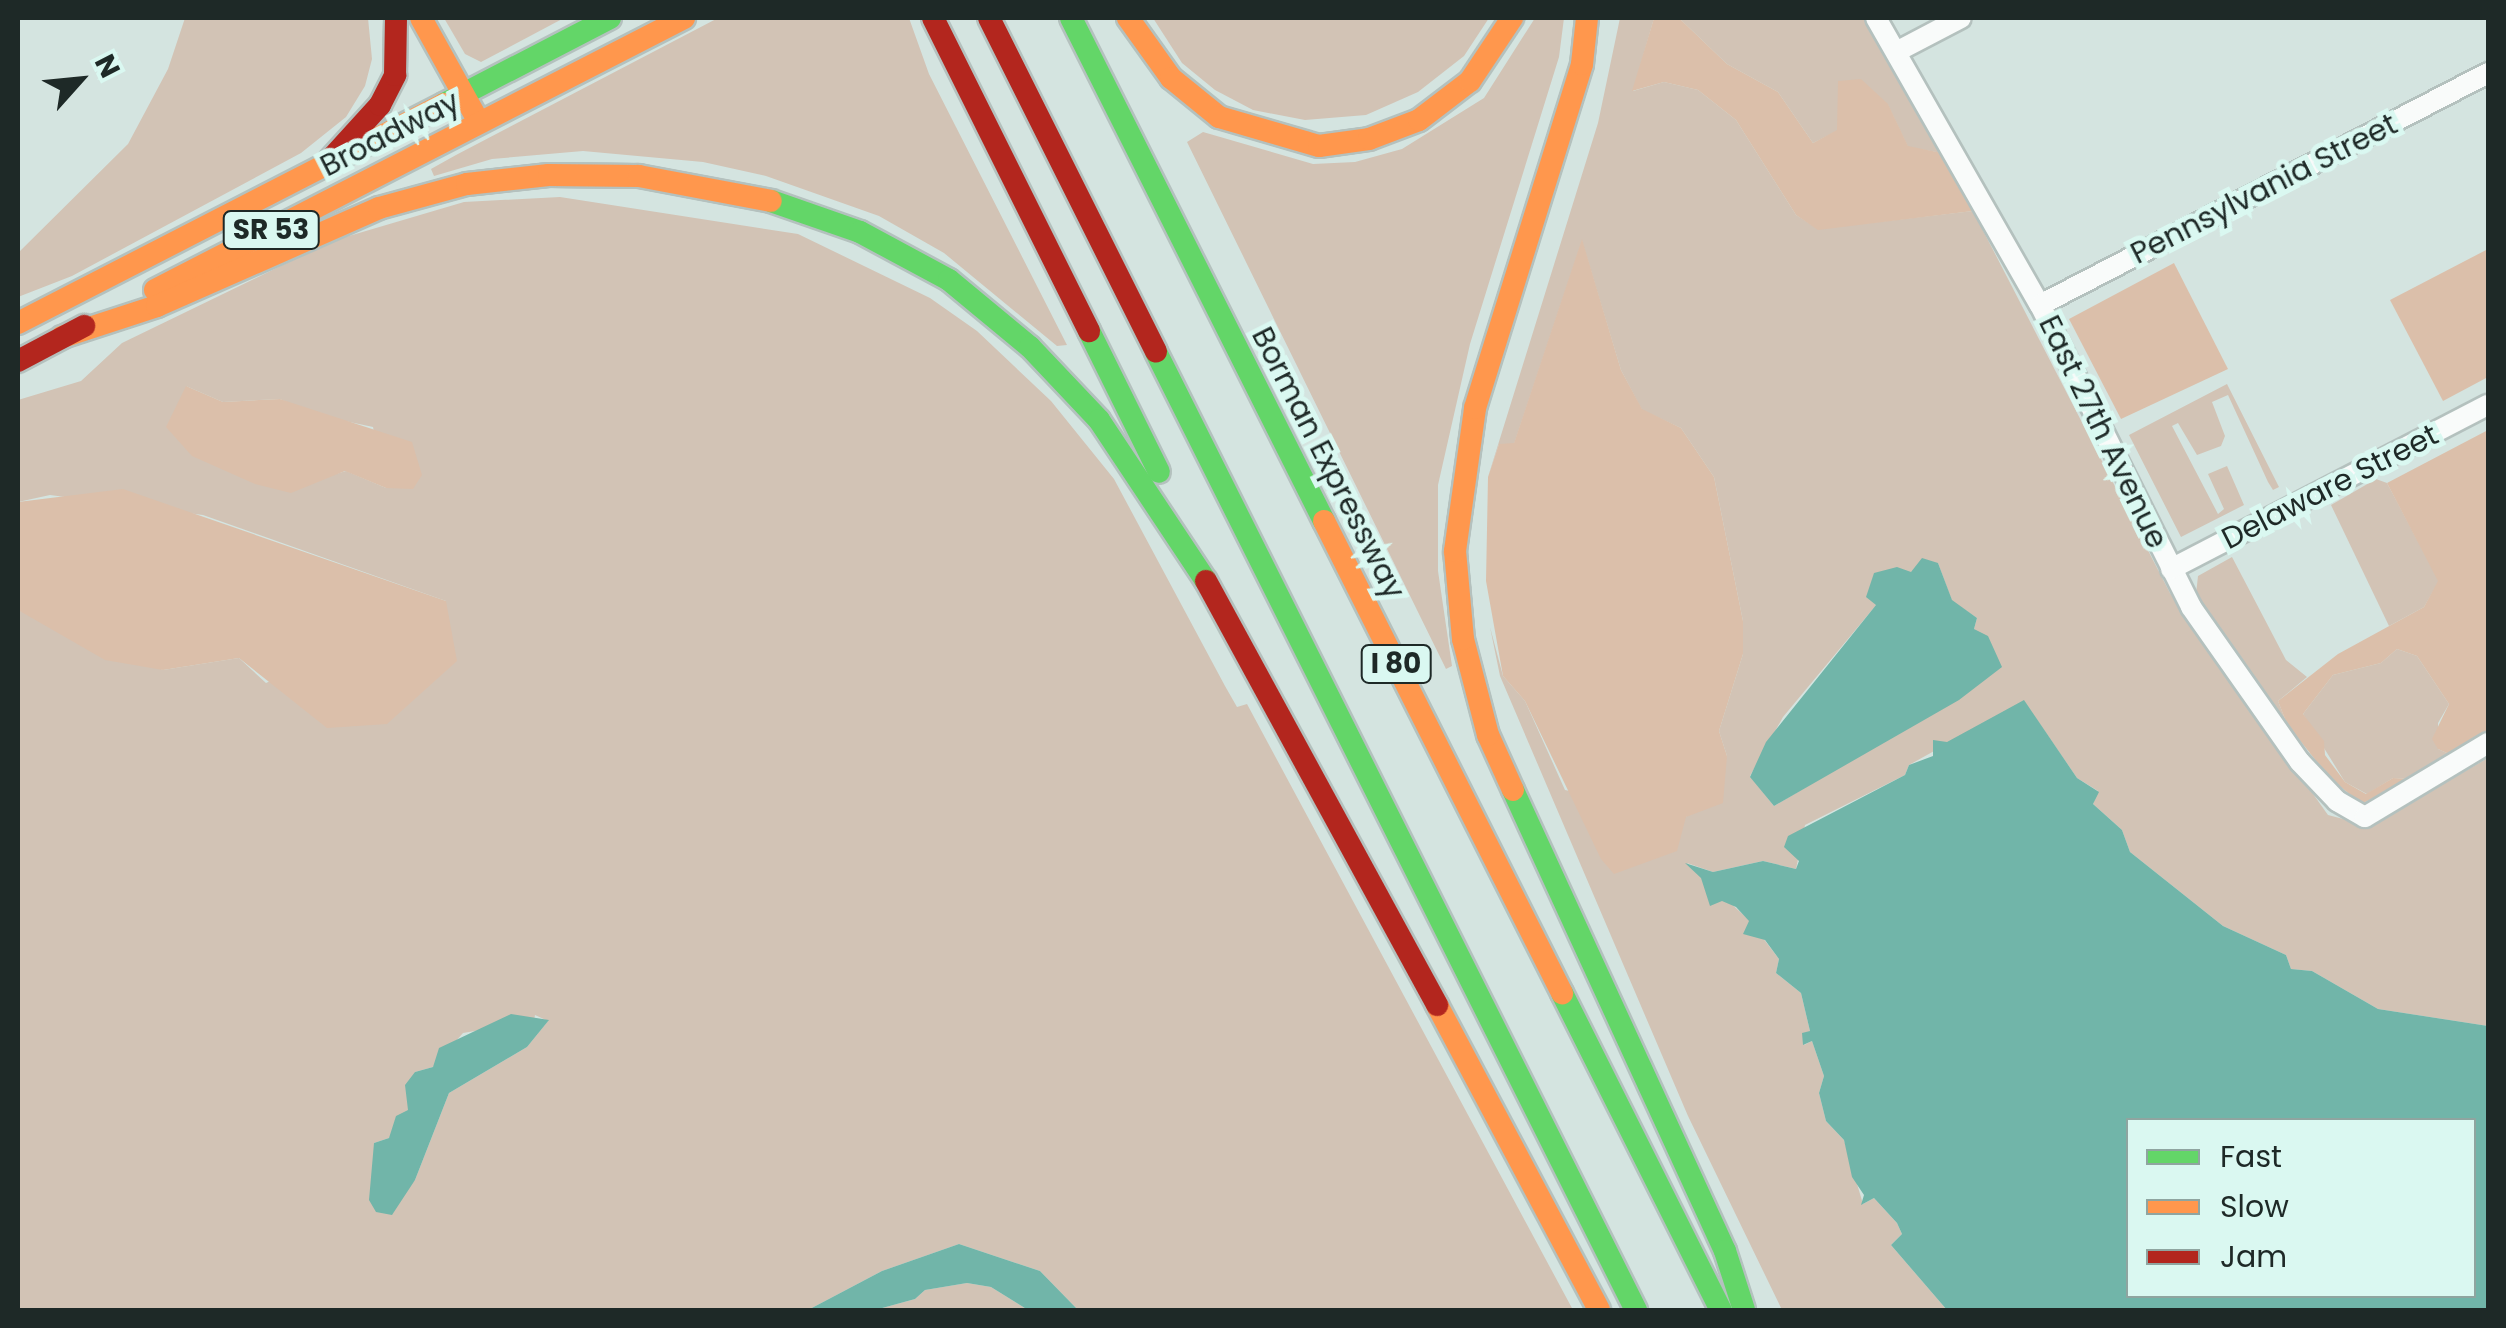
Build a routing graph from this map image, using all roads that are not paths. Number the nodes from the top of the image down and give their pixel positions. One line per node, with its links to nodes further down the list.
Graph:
1 (396, 18): 17 (main road)
2 (421, 18): 15 (main road)
3 (610, 18): 15 (main road, Broadway / SR 53)
4 (684, 18): 16 (main road, Broadway / SR 53)
5 (933, 18): 24 (main road)
6 (990, 18): 27 (main road, I 80)
7 (1071, 18): 28 (main road, Borman Expressway / I 80)
8 (1128, 18): 9 (main road)
9 (1512, 18)
10 (1587, 18): 29 (main road)
11 (1876, 18): 13 (street, East 27th Avenue)
12 (1962, 18): 13 (street)
13 (1896, 52): 18 (street, East 27th Avenue)
14 (2488, 73): 18 (street, Pennsylvania Street)
15 (464, 95): 16 (main road); 17 (main road, Broadway / SR 53)
16 (479, 122): 20 (main road, Broadway / SR 53)
17 (330, 160): 19 (main road, Broadway / SR 53)
18 (2040, 305): 23 (street, East 27th Avenue)
19 (18, 323)
20 (62, 337): 21 (main road, Broadway / SR 53); 24 (main road)
21 (18, 361)
22 (2488, 404): 23 (street, Delaware Street)
23 (2171, 570): 25 (street, East 27th Avenue)
24 (1244, 643): 26 (main road)
25 (2488, 743)
26 (1599, 1310)
27 (1636, 1310)
28 (1721, 1310)
29 (1744, 1310)

